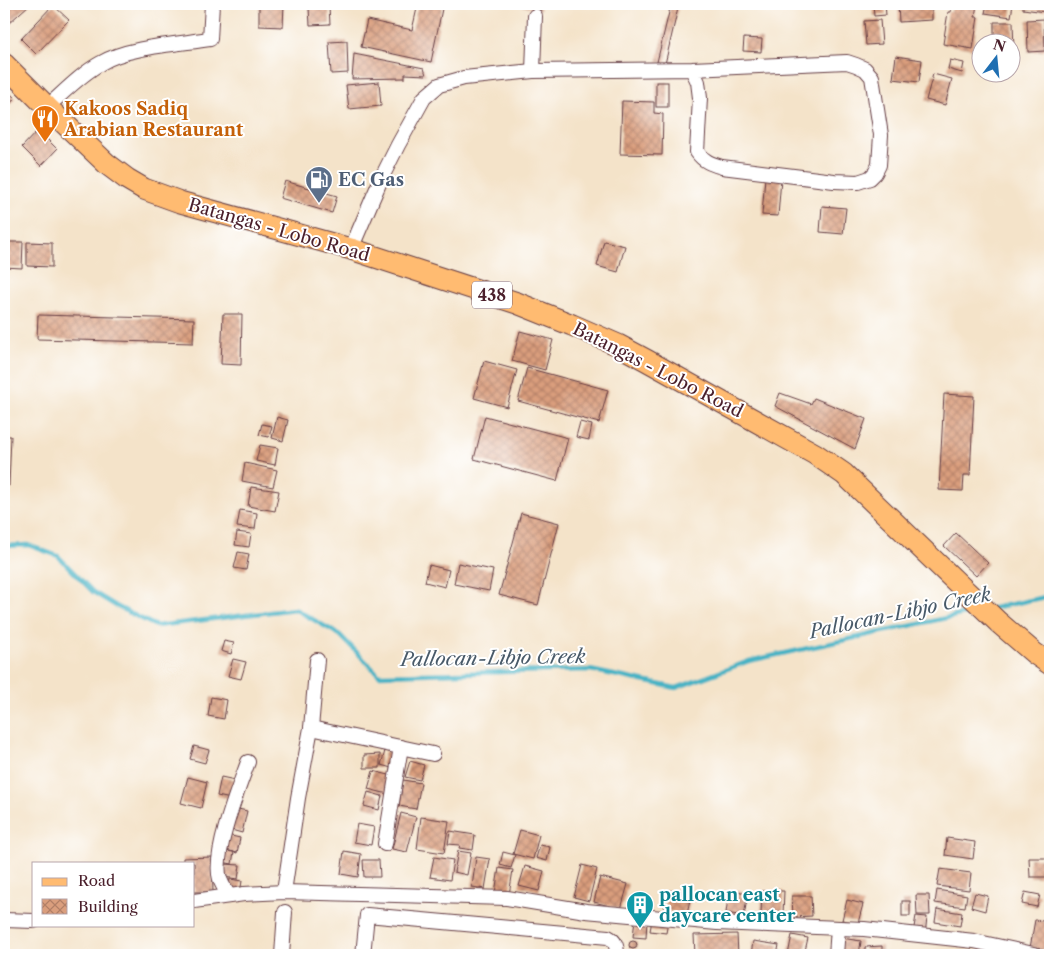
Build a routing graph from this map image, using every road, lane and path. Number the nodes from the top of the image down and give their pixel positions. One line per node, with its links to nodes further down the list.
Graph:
1 (212, 4): 6 (street)
2 (536, 16): 5 (street)
3 (4, 64): 6 (main road, Batangas - Lobo Road / 438)
4 (692, 69): 4 (street); 5 (street)
5 (533, 71): 7 (street)
6 (47, 107): 7 (main road, Batangas - Lobo Road / 438)
7 (351, 249): 9 (main road, Batangas - Lobo Road / 438)
8 (317, 660): 10 (street)
9 (1050, 664)
10 (311, 728): 11 (street); 15 (street)
11 (401, 747): 12 (street); 14 (street)
12 (434, 754)
13 (248, 762): 16 (street)
14 (384, 844)
15 (284, 892): 16 (street); 21 (street)
16 (229, 896): 17 (street)
17 (195, 901)
18 (285, 912): 22 (street)
19 (4, 920): 20 (street)
20 (32, 921)
21 (838, 928): 25 (street); 26 (street)
22 (282, 955)
23 (363, 955): 24 (street)
24 (617, 955)
25 (836, 955)
26 (1038, 955)

